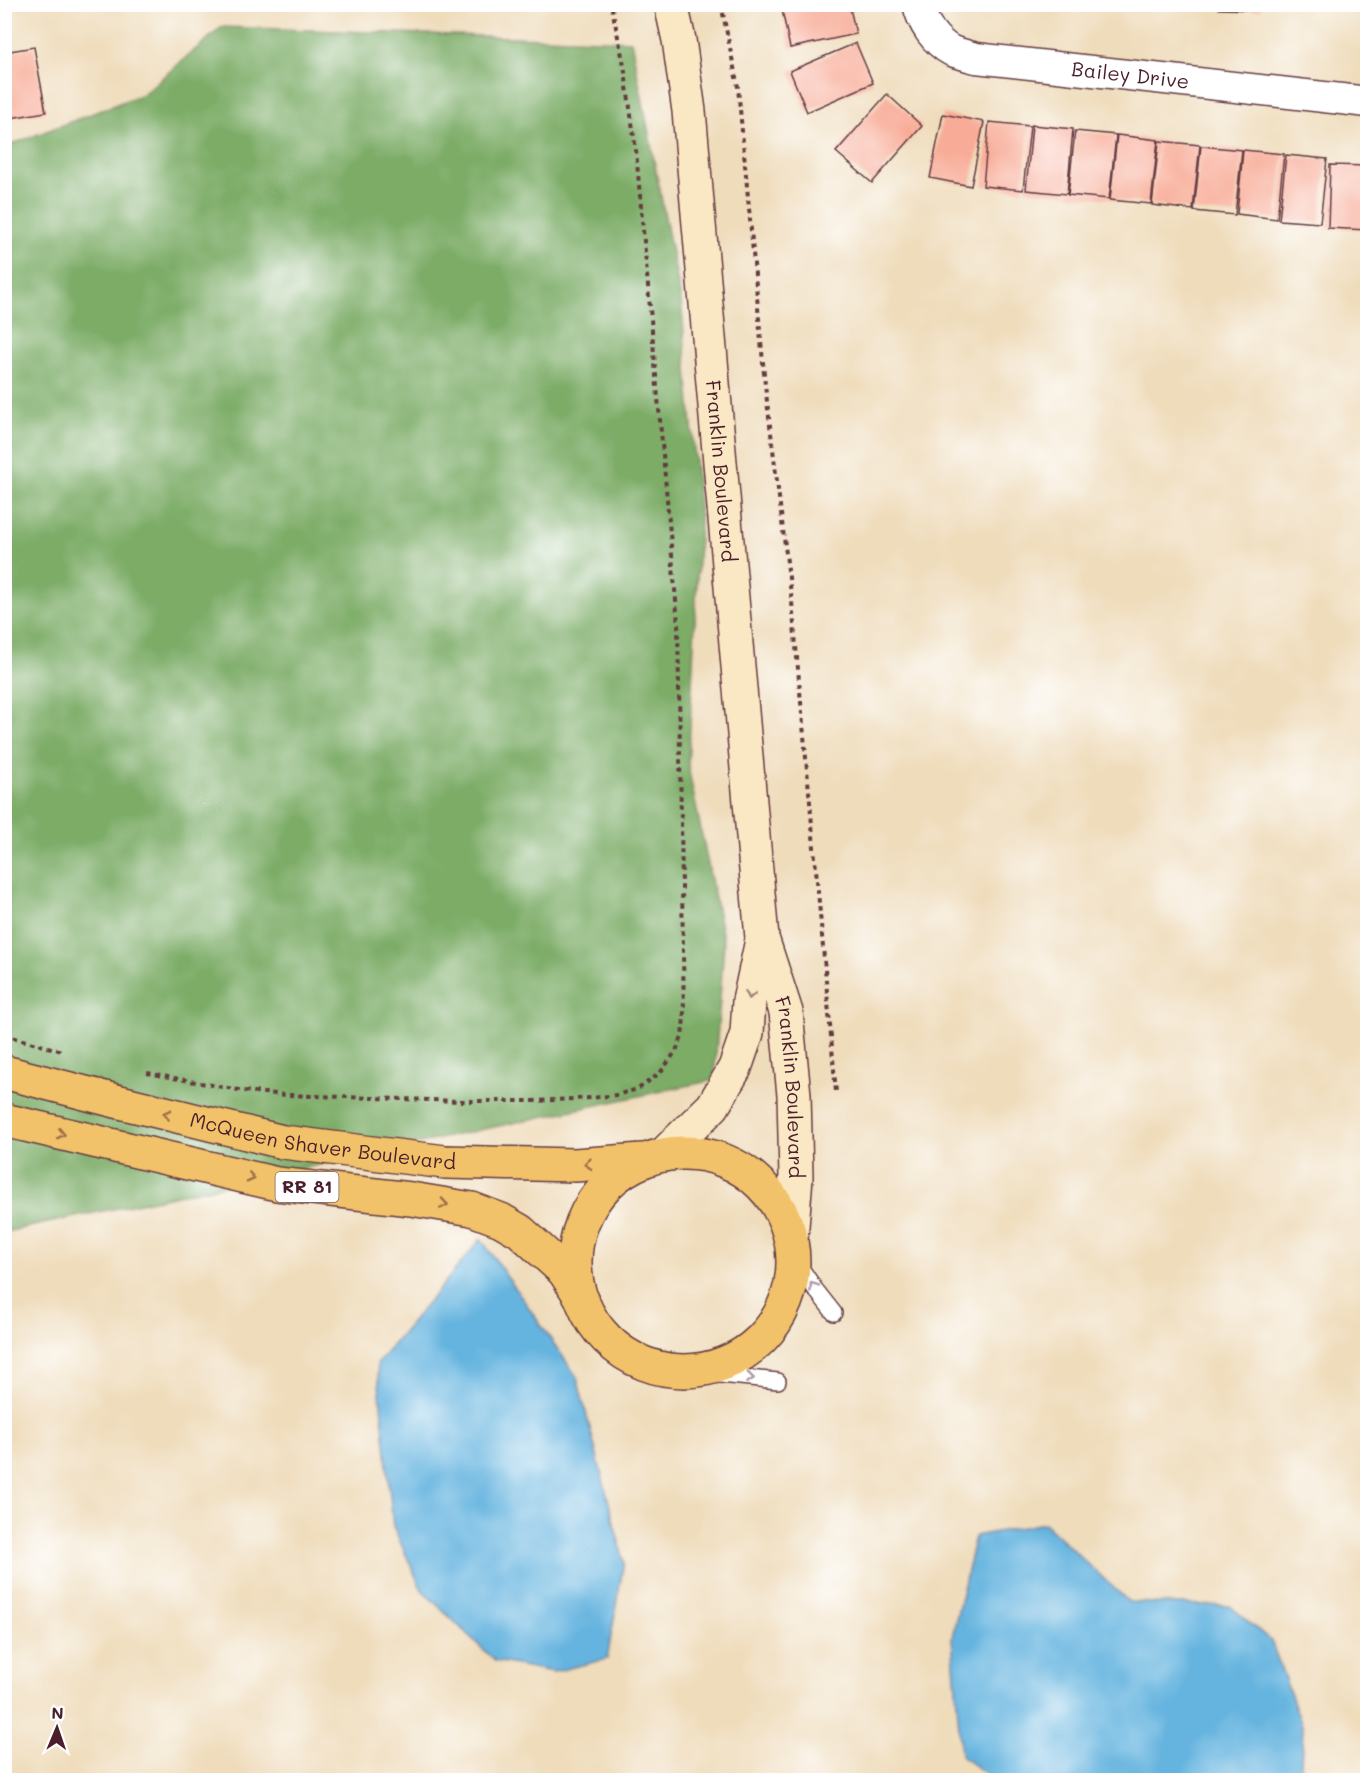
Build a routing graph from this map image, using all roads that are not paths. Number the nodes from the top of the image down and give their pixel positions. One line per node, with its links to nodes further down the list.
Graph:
1 (671, 4): 4 (main road, Franklin Boulevard)
2 (918, 4): 3 (street, Bailey Drive)
3 (1368, 102)
4 (762, 938): 7 (main road, Franklin Boulevard, one-way to 7); 8 (main road, Franklin Boulevard)
5 (4, 1072): 7 (main road, McQueen Shaver Boulevard / RR 81, one-way to 5)
6 (4, 1120): 9 (main road, RR 81, one-way to 9)
7 (655, 1157): 8 (main road, McQueen Shaver Boulevard); 9 (main road)
8 (792, 1248): 10 (lane, one-way to 8); 11 (main road)
9 (580, 1297): 11 (main road)
10 (834, 1313)
11 (681, 1371): 12 (lane, one-way to 12)
12 (778, 1381)

